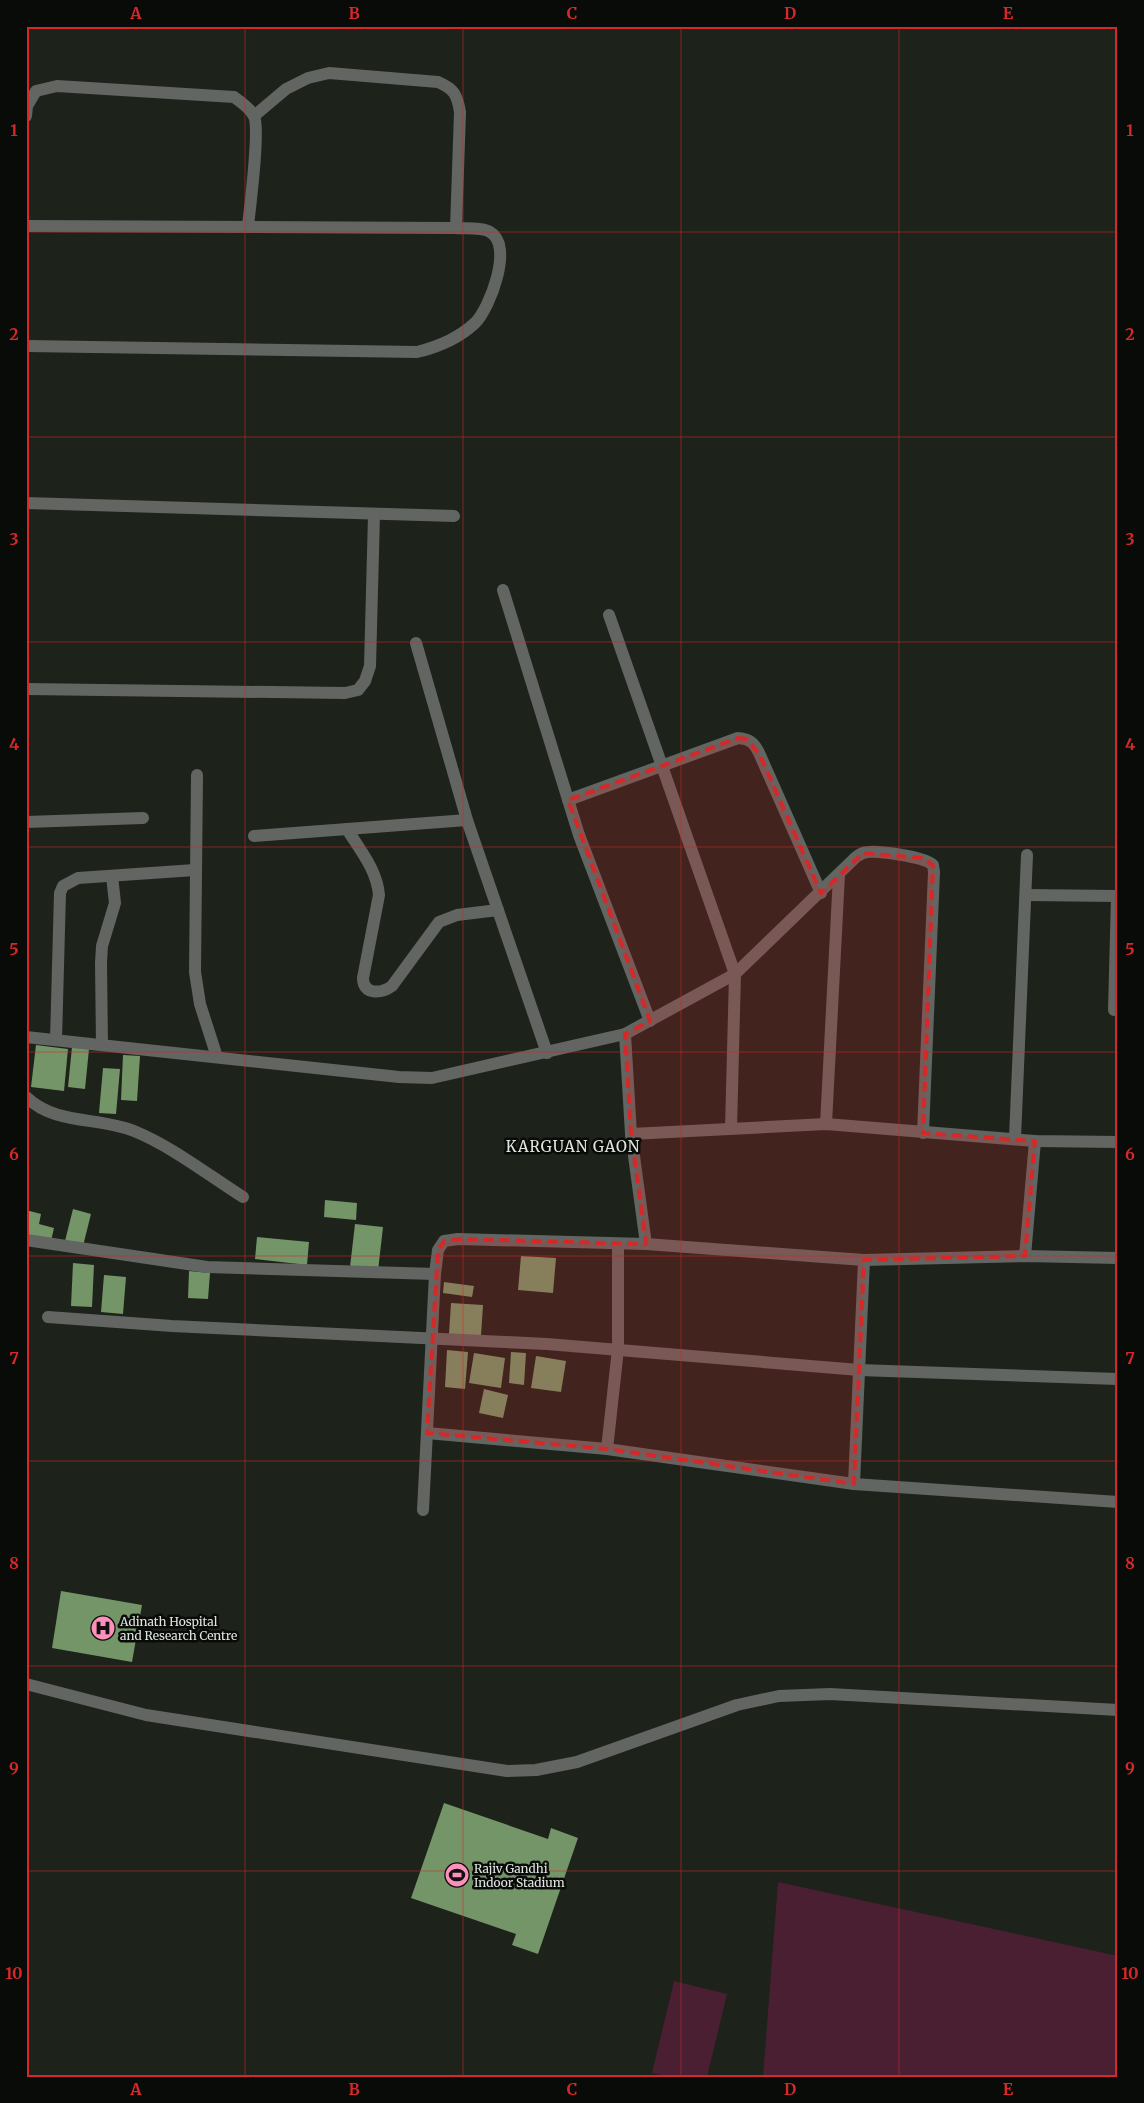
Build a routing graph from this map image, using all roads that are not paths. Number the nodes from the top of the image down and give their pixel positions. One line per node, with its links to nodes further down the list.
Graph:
1 (26, 116): 2 (street)
2 (254, 116): 4 (street); 5 (street)
3 (26, 226): 4 (street)
4 (248, 226): 5 (street)
5 (456, 228): 6 (street)
6 (26, 346)
7 (26, 503): 8 (street)
8 (374, 515): 9 (street); 13 (street)
9 (454, 516)
10 (503, 590): 16 (street)
11 (609, 615): 14 (street)
12 (416, 643): 18 (street)
13 (26, 689)
14 (662, 765): 16 (street); 26 (street); 30 (street)
15 (197, 775): 23 (street)
16 (568, 800): 32 (street)
17 (143, 818): 19 (street)
18 (467, 820): 20 (street); 29 (street)
19 (26, 822)
20 (347, 829): 21 (street); 29 (street)
21 (254, 836)
22 (1027, 856): 27 (street)
23 (195, 870): 25 (street); 38 (street)
24 (839, 875): 26 (street); 40 (street); 42 (street)
25 (112, 876): 35 (street); 36 (street)
26 (820, 893): 30 (street)
27 (1026, 895): 28 (street); 44 (street)
28 (1117, 896): 31 (street)
29 (498, 910): 37 (street)
30 (735, 974): 32 (street); 41 (street)
31 (1114, 1010)
32 (650, 1021): 33 (street)
33 (625, 1034): 37 (street); 43 (street)
34 (26, 1037): 35 (street)
35 (56, 1040): 36 (street)
36 (102, 1045): 38 (street)
37 (546, 1053): 38 (street)
38 (217, 1057)
39 (26, 1096): 47 (street)
40 (826, 1124): 41 (street); 42 (street)
41 (731, 1129): 43 (street)
42 (923, 1132): 44 (street)
43 (631, 1134): 50 (street)
44 (1014, 1138): 45 (street)
45 (1035, 1141): 46 (street); 51 (street)
46 (1118, 1142)
47 (243, 1197)
48 (26, 1240): 54 (street)
49 (618, 1244): 50 (street); 54 (street); 57 (street)
50 (646, 1244): 53 (street)
51 (1025, 1256): 52 (street); 53 (street)
52 (1118, 1258)
53 (864, 1260): 58 (street)
54 (435, 1274): 56 (street)
55 (48, 1317): 56 (street)
56 (430, 1337): 57 (street); 60 (street)
57 (618, 1349): 58 (street); 61 (street)
58 (859, 1370): 59 (street); 62 (street)
59 (1118, 1379)
60 (427, 1433): 61 (street); 64 (street)
61 (607, 1449): 62 (street)
62 (854, 1484): 63 (street)
63 (1118, 1502)
64 (423, 1510)
65 (26, 1684): 66 (street)
66 (1118, 1710)

